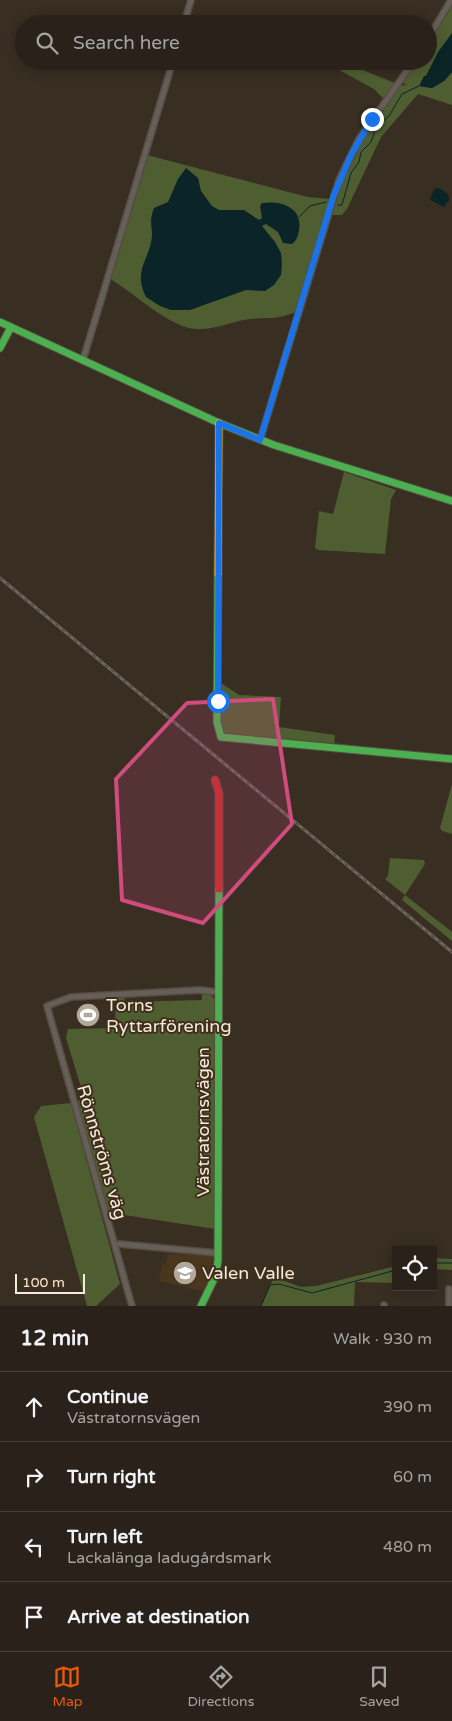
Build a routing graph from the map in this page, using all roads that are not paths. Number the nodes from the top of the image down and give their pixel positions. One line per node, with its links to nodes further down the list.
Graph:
1 (191, 0): 3 (street)
2 (451, 0): 4 (street)
3 (187, 15)
4 (437, 24)
5 (170, 70): 10 (street)
6 (408, 70): 12 (street)
7 (0, 322): 8 (street)
8 (11, 327): 9 (street); 10 (street)
9 (0, 348)
10 (83, 360): 11 (street)
11 (219, 423): 12 (street); 14 (street)
12 (260, 440): 13 (street)
13 (452, 501)
14 (452, 759)
15 (215, 780): 16 (street, Västratornsvägen)
16 (218, 992): 18 (street, Västratornsvägen); 20 (street, Rönnströms väg)
17 (119, 1244): 18 (street)
18 (218, 1253): 21 (street, Västratornsvägen)
19 (449, 1289): 22 (street)
20 (132, 1306)
21 (201, 1306)
22 (449, 1306)

